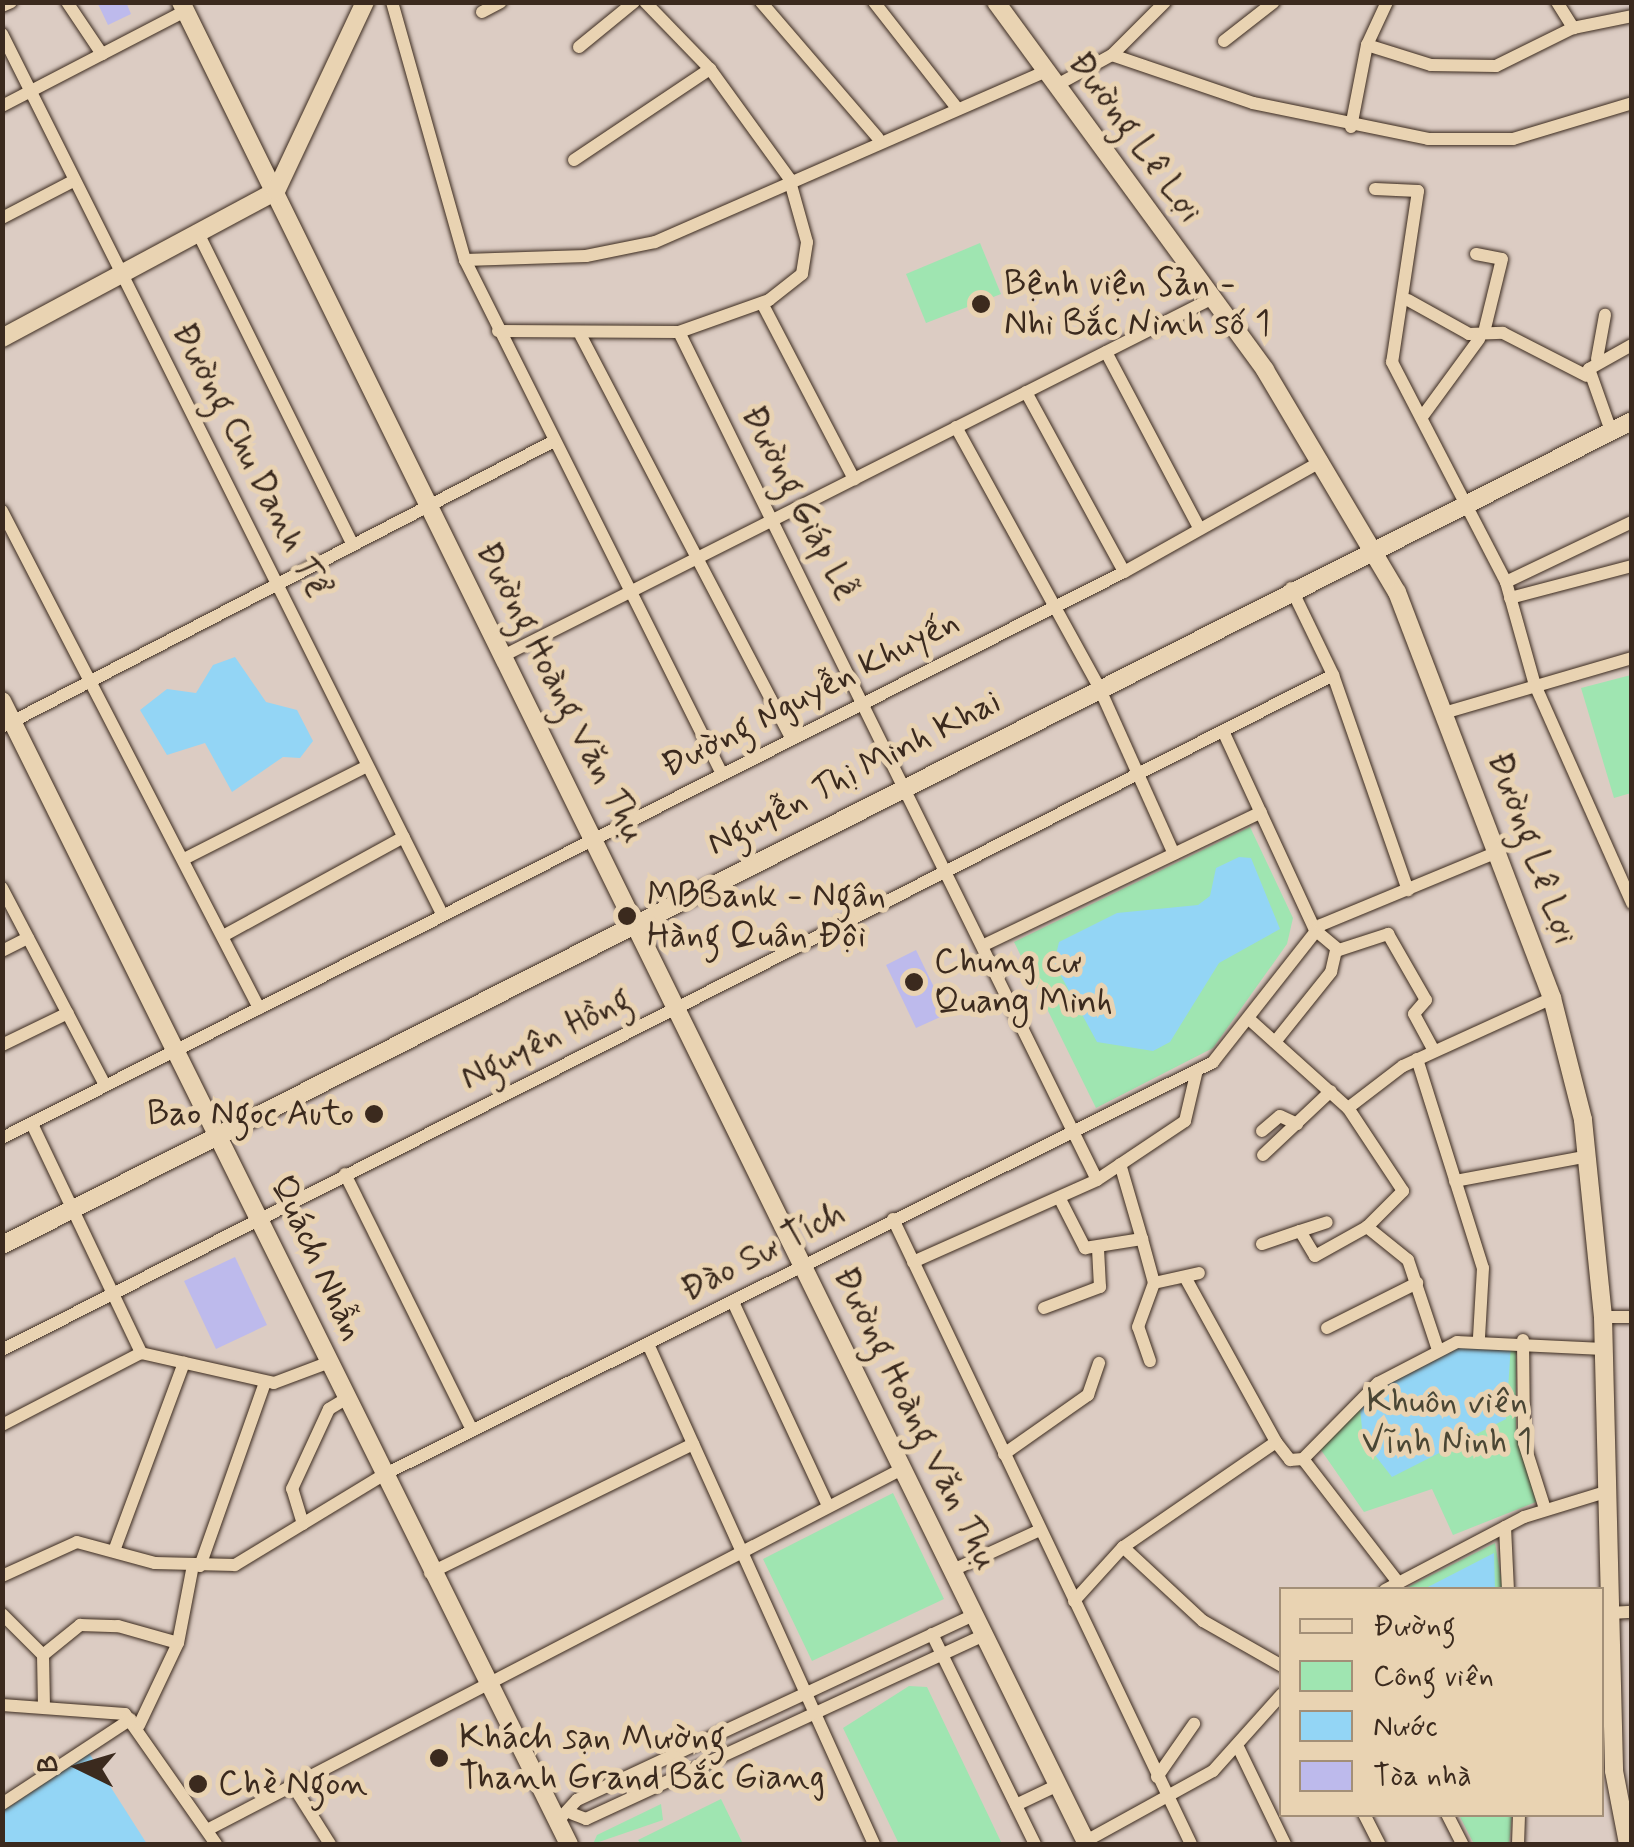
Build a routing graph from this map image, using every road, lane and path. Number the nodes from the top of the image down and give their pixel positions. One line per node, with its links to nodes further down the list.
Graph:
1 (11, 2): 15 (street)
2 (67, 2): 24 (street)
3 (365, 2): 38 (street)
4 (501, 2): 17 (street)
5 (634, 2): 23 (street)
6 (645, 2): 26 (street)
7 (761, 2): 33 (street)
8 (874, 2): 31 (street)
9 (996, 2): 27 (street, Đường Lê Lợi)
10 (1165, 2): 25 (street)
11 (1274, 2): 21 (street)
12 (1387, 2): 22 (street)
13 (1557, 2): 19 (street)
14 (397, 4): 42 (street)
15 (2, 6)
16 (183, 7): 24 (street); 38 (street, Đường Hoàng Văn Thụ)
17 (482, 12)
18 (1632, 16): 19 (street)
19 (1573, 28): 22 (street)
20 (2, 34): 28 (street, Đường Chu Danh Tể)
21 (1224, 41)
22 (1366, 46): 32 (street)
23 (579, 47)
24 (102, 54): 28 (street)
25 (1112, 54): 27 (street); 32 (street)
26 (710, 69): 34 (street); 35 (street)
27 (1052, 78): 31 (street); 44 (street, Đường Lê Lợi)
28 (30, 92): 30 (street); 36 (street, Đường Chu Danh Tể)
29 (1632, 103): 32 (street)
30 (2, 106)
31 (956, 108): 33 (street)
32 (1351, 126)
33 (878, 138): 35 (street)
34 (574, 160)
35 (789, 178): 42 (street); 46 (street)
36 (73, 182): 39 (street); 43 (street, Đường Chu Danh Tể)
37 (1375, 188): 45 (street)
38 (276, 190): 40 (street); 66 (street, Đường Hoàng Văn Thụ)
39 (2, 218)
40 (198, 233): 43 (street); 71 (street)
41 (1476, 254): 50 (street)
42 (465, 260): 48 (street)
43 (122, 274): 52 (street); 77 (street, Đường Chu Danh Tể)
44 (1213, 298): 54 (street); 63 (street, Đường Lê Lợi)
45 (1408, 300): 50 (street); 58 (street)
46 (762, 303): 49 (street); 64 (street)
47 (1605, 315): 55 (street)
48 (498, 331): 51 (street); 62 (street)
49 (679, 332): 51 (street); 68 (street, Đường Giáp Lễ)
50 (1482, 333): 56 (street); 58 (street)
51 (581, 336): 73 (street)
52 (2, 338)
53 (1632, 345): 55 (street)
54 (1106, 352): 57 (street); 70 (street)
55 (1597, 359): 56 (street)
56 (1587, 376): 61 (street)
57 (1026, 392): 60 (street); 75 (street)
58 (1422, 417): 65 (street)
59 (1632, 421): 61 (street, Nguyễn Thị Minh Khai)
60 (956, 428): 64 (street); 81 (street)
61 (1611, 430): 65 (street, Nguyễn Thị Minh Khai)
62 (552, 442): 66 (street); 79 (street)
63 (1322, 462): 70 (street, Đường Nguyễn Khuyến); 72 (street, Đường Lê Lợi)
64 (854, 480): 68 (street)
65 (1470, 500): 72 (street, Nguyễn Thị Minh Khai); 76 (street)
66 (430, 506): 71 (street); 82 (street, Đường Hoàng Văn Thụ)
67 (2, 511): 85 (street)
68 (773, 520): 73 (street); 88 (street, Đường Giáp Lễ)
69 (1632, 522): 76 (street)
70 (1199, 528): 75 (street, Đường Nguyễn Khuyến)
71 (354, 546): 77 (street)
72 (1372, 548): 78 (street, Nguyễn Thị Minh Khai); 90 (street, Đường Lê Lợi)
73 (701, 557): 79 (street); 93 (street)
74 (1632, 566): 80 (street)
75 (1124, 572): 81 (street, Đường Nguyễn Khuyến)
76 (1506, 582): 80 (street)
77 (278, 584): 85 (street); 94 (street, Đường Chu Danh Tể)
78 (1291, 588): 84 (street); 86 (street, Nguyễn Thị Minh Khai)
79 (631, 592): 82 (street); 95 (street)
80 (1510, 598): 87 (street)
81 (1056, 606): 86 (street); 88 (street, Đường Nguyễn Khuyến)
82 (505, 655): 100 (street, Đường Hoàng Văn Thụ)
83 (1632, 658): 87 (street)
84 (1333, 676): 92 (street, Nguyên Hồng); 106 (street)
85 (88, 683): 91 (street); 103 (street)
86 (1098, 685): 96 (street); 97 (street, Nguyễn Thị Minh Khai)
87 (1535, 685): 90 (street); 107 (street)
88 (865, 697): 93 (street, Đường Nguyễn Khuyến); 97 (street, Đường Giáp Lễ)
89 (2, 700): 91 (street, Quách Nhẫn)
90 (1447, 712): 101 (street, Đường Lê Lợi)
91 (8, 725): 123 (street, Quách Nhẫn)
92 (1223, 730): 96 (street, Nguyên Hồng); 98 (street)
93 (790, 735): 95 (street, Đường Nguyễn Khuyến)
94 (366, 766): 99 (street, Đường Chu Danh Tể); 103 (street)
95 (721, 772): 100 (street, Đường Nguyễn Khuyến)
96 (1139, 772): 102 (street); 104 (street, Nguyên Hồng)
97 (908, 783): 104 (street, Đường Giáp Lễ); 109 (street, Nguyễn Thị Minh Khai)
98 (1260, 812): 102 (street); 110 (street)
99 (404, 837): 108 (street, Đường Chu Danh Tể); 111 (street)
100 (597, 837): 108 (street, Đường Nguyễn Khuyến); 109 (street, Đường Hoàng Văn Thụ)
101 (1500, 851): 106 (street, Đào Sư Tích); 116 (street, Đường Lê Lợi)
102 (1174, 854): 113 (street)
103 (184, 859): 111 (street)
104 (947, 868): 113 (street, Đường Giáp Lễ); 117 (street, Nguyên Hồng)
105 (2, 888): 112 (street)
106 (1408, 890): 110 (street, Đào Sư Tích)
107 (1632, 904)
108 (442, 914): 118 (street, Đường Nguyễn Khuyến)
109 (638, 918): 117 (street, Đường Hoàng Văn Thụ); 133 (street, Nguyễn Thị Minh Khai)
110 (1315, 930): 114 (street); 120 (street, Đào Sư Tích)
111 (223, 936): 118 (street)
112 (28, 938): 115 (street); 119 (street)
113 (984, 944): 134 (street, Đường Giáp Lễ)
114 (1336, 950): 121 (street); 124 (street)
115 (2, 951)
116 (1552, 998): 124 (street); 137 (street, Đường Lê Lợi)
117 (680, 1005): 139 (street, Nguyên Hồng); 154 (street, Đường Hoàng Văn Thụ)
118 (259, 1008): 123 (street, Đường Nguyễn Khuyến)
119 (68, 1012): 122 (street); 127 (street)
120 (1249, 1018): 121 (street); 126 (street, Đào Sư Tích)
121 (1276, 1042): 128 (street)
122 (2, 1046)
123 (180, 1049): 127 (street, Đường Nguyễn Khuyến); 133 (street, Quách Nhẫn)
124 (1434, 1051): 125 (street)
125 (1417, 1059): 129 (street); 141 (street)
126 (1197, 1070): 134 (street, Đào Sư Tích); 138 (street)
127 (104, 1085): 130 (street, Đường Nguyễn Khuyến)
128 (1331, 1091): 129 (street); 131 (street)
129 (1348, 1108): 147 (street)
130 (32, 1124): 135 (street, Đường Nguyễn Khuyến); 143 (street)
131 (1297, 1124): 132 (street); 136 (street)
132 (1262, 1131)
133 (222, 1132): 143 (street, Nguyễn Thị Minh Khai); 144 (street, Quách Nhẫn)
134 (1074, 1132): 140 (street, Đường Giáp Lễ); 145 (street, Đào Sư Tích)
135 (2, 1138)
136 (1263, 1155)
137 (1588, 1156): 141 (street); 160 (street, Đường Lê Lợi)
138 (1120, 1164): 140 (street); 149 (street)
139 (345, 1174): 144 (street, Nguyên Hồng); 177 (street)
140 (1097, 1180): 142 (street)
141 (1456, 1181): 163 (street)
142 (1062, 1203): 152 (street); 153 (street)
143 (74, 1208): 151 (street, Nguyễn Thị Minh Khai); 157 (street)
144 (263, 1216): 157 (street, Nguyên Hồng); 170 (street, Quách Nhẫn)
145 (894, 1220): 153 (street); 154 (street, Đào Sư Tích)
146 (1326, 1222): 148 (street)
147 (1367, 1227): 148 (street); 155 (street)
148 (1300, 1231): 150 (street)
149 (1142, 1238): 152 (street); 156 (street)
150 (1262, 1244)
151 (2, 1245)
152 (1098, 1248): 159 (street)
153 (914, 1262): 180 (street)
154 (806, 1264): 158 (street, Đào Sư Tích); 182 (street, Đường Hoàng Văn Thụ)
155 (1417, 1282): 162 (street); 167 (street)
156 (1154, 1283): 172 (street); 178 (street)
157 (112, 1297): 166 (street, Nguyên Hồng); 169 (street)
158 (733, 1302): 165 (street, Đào Sư Tích); 185 (street)
159 (1044, 1308)
160 (1603, 1317): 161 (street); 168 (street, Đường Lê Lợi)
161 (1632, 1317)
162 (1327, 1328)
163 (1479, 1338): 164 (street); 167 (street)
164 (1522, 1340): 168 (street); 186 (street)
165 (648, 1344): 177 (street, Đào Sư Tích); 179 (street)
166 (2, 1350)
167 (1438, 1350): 181 (street)
168 (1604, 1350): 184 (street, Đường Lê Lợi)
169 (141, 1353): 173 (street); 176 (street)
170 (330, 1362): 174 (street); 175 (street, Quách Nhẫn)
171 (1099, 1362): 180 (street)
172 (1150, 1362)
173 (184, 1364): 174 (street); 192 (street)
174 (265, 1382): 193 (street)
175 (347, 1398): 183 (street, Quách Nhẫn); 187 (street)
176 (2, 1425)
177 (472, 1430): 183 (street, Đào Sư Tích)
178 (1276, 1442): 181 (street); 190 (street)
179 (693, 1444): 191 (street); 195 (street)
180 (1004, 1454): 189 (street)
181 (1303, 1459): 197 (street)
182 (904, 1468): 185 (street); 194 (street, Đường Hoàng Văn Thụ)
183 (384, 1475): 187 (street, Đào Sư Tích); 195 (street, Quách Nhẫn)
184 (1606, 1492): 186 (street); 201 (street, Đường Lê Lợi)
185 (828, 1506): 191 (street)
186 (1545, 1509): 188 (street)
187 (303, 1524): 193 (street, Đào Sư Tích)
188 (1506, 1527): 197 (street); 198 (street)
189 (1040, 1530): 194 (street); 199 (street)
190 (1122, 1547): 199 (street); 209 (street)
191 (744, 1548): 210 (street); 211 (street)
192 (114, 1551): 193 (street, Đào Sư Tích); 196 (street, Đào Sư Tích)
193 (196, 1565): 206 (street)
194 (953, 1570): 203 (street, Đường Hoàng Văn Thụ)
195 (430, 1573): 210 (street, Quách Nhẫn)
196 (2, 1576)
197 (1391, 1586)
198 (1508, 1587)
199 (1074, 1601): 219 (street)
200 (1632, 1612): 201 (street)
201 (1610, 1613): 241 (street, Đường Lê Lợi)
202 (2, 1614): 207 (street)
203 (974, 1615): 204 (street); 205 (street, Đường Hoàng Văn Thụ)
204 (932, 1634): 208 (street); 211 (street)
205 (984, 1635): 208 (street); 221 (street, Đường Hoàng Văn Thụ)
206 (178, 1643): 207 (street); 216 (street)
207 (43, 1655): 214 (street)
208 (943, 1656): 215 (street); 224 (street)
209 (1279, 1664)
210 (480, 1681): 220 (street); 228 (street, Quách Nhẫn)
211 (805, 1694): 215 (street); 228 (street)
212 (1279, 1698): 218 (street)
213 (2, 1706): 214 (street)
214 (44, 1707): 216 (street)
215 (814, 1713): 228 (street); 234 (street)
216 (135, 1722): 223 (street); 229 (street)
217 (1194, 1724): 219 (street)
218 (1240, 1749): 222 (street); 237 (street)
219 (1157, 1776): 222 (street)
220 (292, 1784): 229 (street); 232 (street)
221 (1058, 1785): 224 (street); 230 (street, Đường Hoàng Văn Thụ)
222 (1167, 1797): 230 (street); 236 (street)
223 (2, 1804)
224 (1016, 1804): 235 (street)
225 (1366, 1817): 238 (street)
226 (1448, 1817): 239 (street)
227 (1518, 1817): 240 (street)
228 (565, 1818): 233 (street, Quách Nhẫn)
229 (207, 1830): 231 (street)
230 (1086, 1843)
231 (216, 1844)
232 (330, 1844)
233 (569, 1844)
234 (874, 1844)
235 (1035, 1844)
236 (1191, 1844)
237 (1284, 1844)
238 (1379, 1844)
239 (1462, 1844)
240 (1518, 1844)
241 (1628, 1844)

